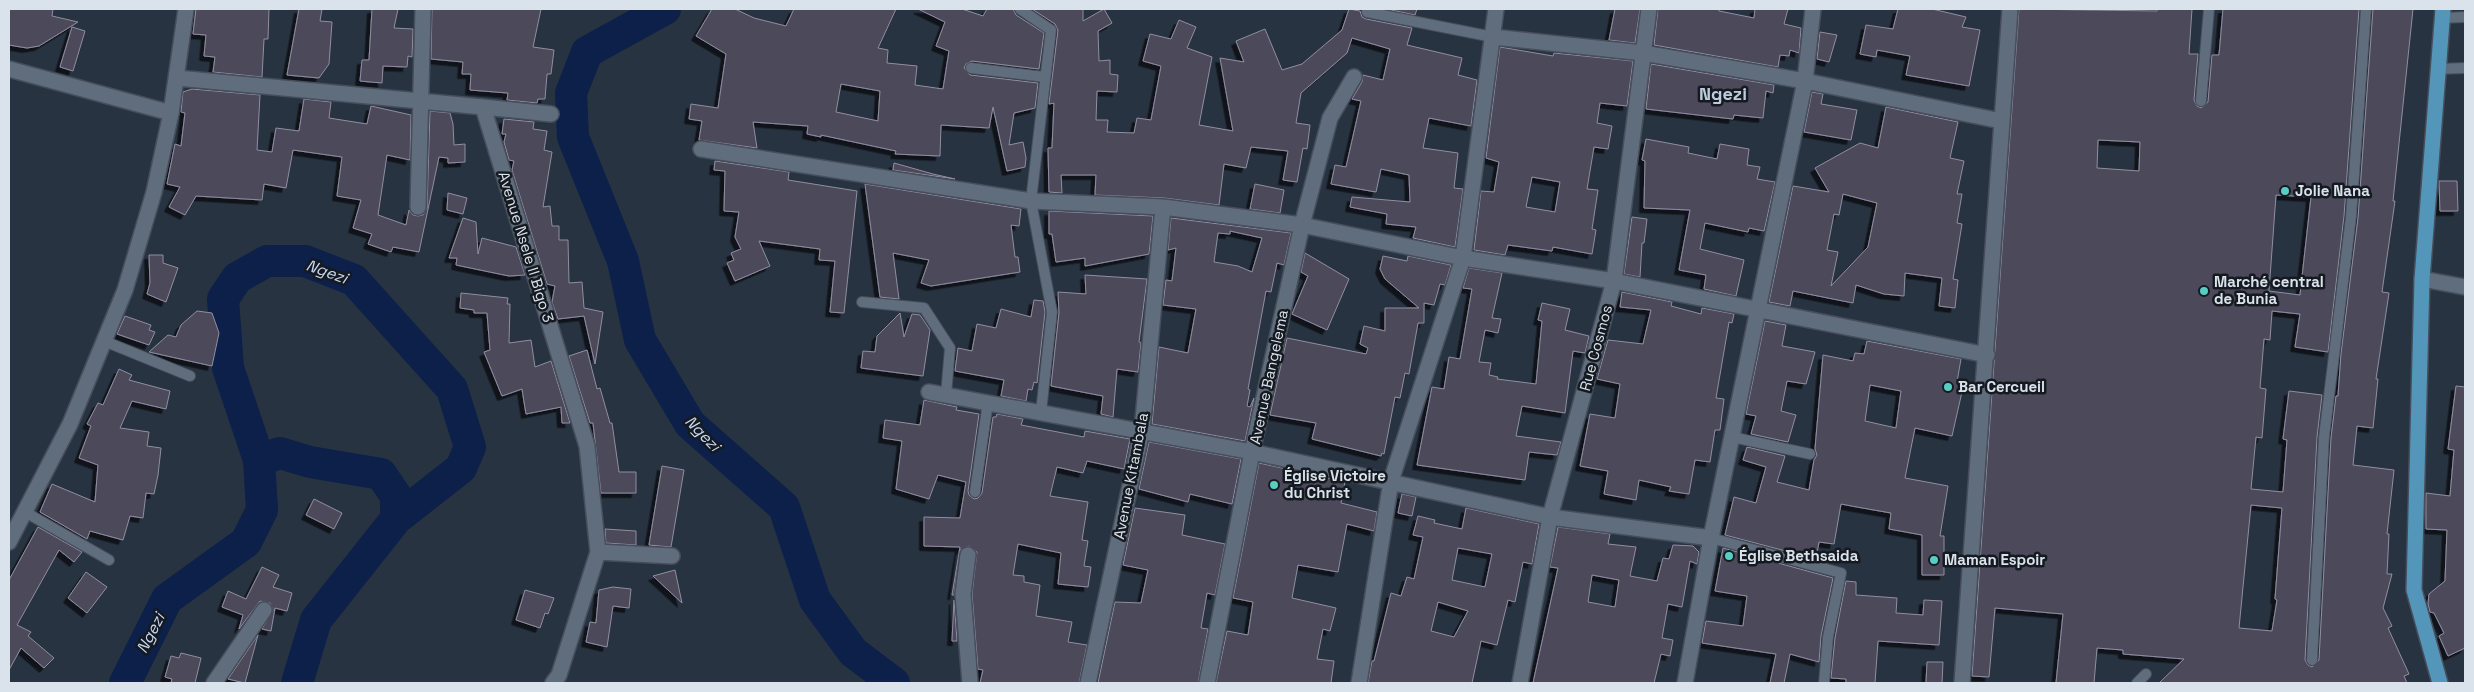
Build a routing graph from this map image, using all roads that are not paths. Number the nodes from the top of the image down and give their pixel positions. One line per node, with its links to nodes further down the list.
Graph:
1 (186, 9): 21 (street)
2 (423, 9): 23 (street)
3 (1020, 9): 19 (lane)
4 (1496, 9): 13 (street)
5 (1648, 9): 14 (street, Rue Cosmos)
6 (1813, 9): 22 (street)
7 (2010, 9): 28 (street)
8 (2210, 9): 24 (lane)
9 (2366, 9): 62 (lane)
10 (1367, 12): 13 (lane)
11 (2442, 13): 12 (lane); 18 (main road)
12 (2465, 17)
13 (1493, 37): 14 (street); 34 (street)
14 (1644, 53): 22 (street); 36 (street, Rue Cosmos)
15 (971, 68): 19 (lane)
16 (2465, 68): 18 (lane)
17 (9, 69): 26 (street)
18 (2438, 69): 35 (main road)
19 (1046, 77): 30 (lane)
20 (1354, 77): 33 (street, Avenue Bangelema)
21 (177, 78): 23 (street); 26 (street)
22 (1805, 81): 28 (street); 39 (street)
23 (420, 102): 25 (street); 31 (street)
24 (2201, 102)
25 (483, 108): 27 (street); 57 (street, Avenue Nsele II Bigo 3)
26 (171, 113): 40 (street)
27 (551, 114)
28 (2001, 121): 41 (street)
29 (701, 149): 30 (street)
30 (1031, 201): 32 (street); 46 (lane)
31 (418, 206)
32 (1163, 207): 33 (street); 47 (street, Avenue Kitambala)
33 (1302, 225): 34 (street); 49 (street, Avenue Bangelema)
34 (1463, 258): 36 (street); 51 (street)
35 (2422, 279): 37 (street); 75 (main road)
36 (1614, 281): 39 (street); 54 (street, Rue Cosmos)
37 (2465, 287)
38 (862, 302): 44 (lane)
39 (1758, 310): 41 (street); 48 (street)
40 (104, 341): 42 (lane); 53 (street)
41 (1987, 355): 73 (street)
42 (190, 376)
43 (929, 392): 44 (street)
44 (946, 395): 45 (street)
45 (988, 402): 46 (street); 52 (lane)
46 (1041, 412): 47 (street)
47 (1142, 430): 49 (street); 67 (street, Avenue Kitambala)
48 (1732, 437): 50 (lane); 55 (street)
49 (1252, 452): 51 (street); 68 (street, Avenue Bangelema)
50 (1810, 454)
51 (1391, 481): 54 (street); 69 (street)
52 (976, 492)
53 (25, 512): 56 (street); 60 (lane)
54 (1550, 518): 55 (street); 70 (street, Rue Cosmos)
55 (1711, 538): 71 (street); 72 (lane)
56 (9, 542)
57 (598, 552): 59 (street); 65 (street, Avenue Nsele II Bigo 3)
58 (968, 555): 66 (street)
59 (672, 556)
60 (109, 560)
61 (264, 610): 64 (street)
62 (2312, 660)
63 (2146, 674): 74 (lane)
64 (214, 683)
65 (553, 683)
66 (970, 683)
67 (1088, 683)
68 (1207, 683)
69 (1359, 683)
70 (1520, 683)
71 (1685, 683)
72 (1824, 683)
73 (1962, 683)
74 (2137, 683)
75 (2440, 683)

